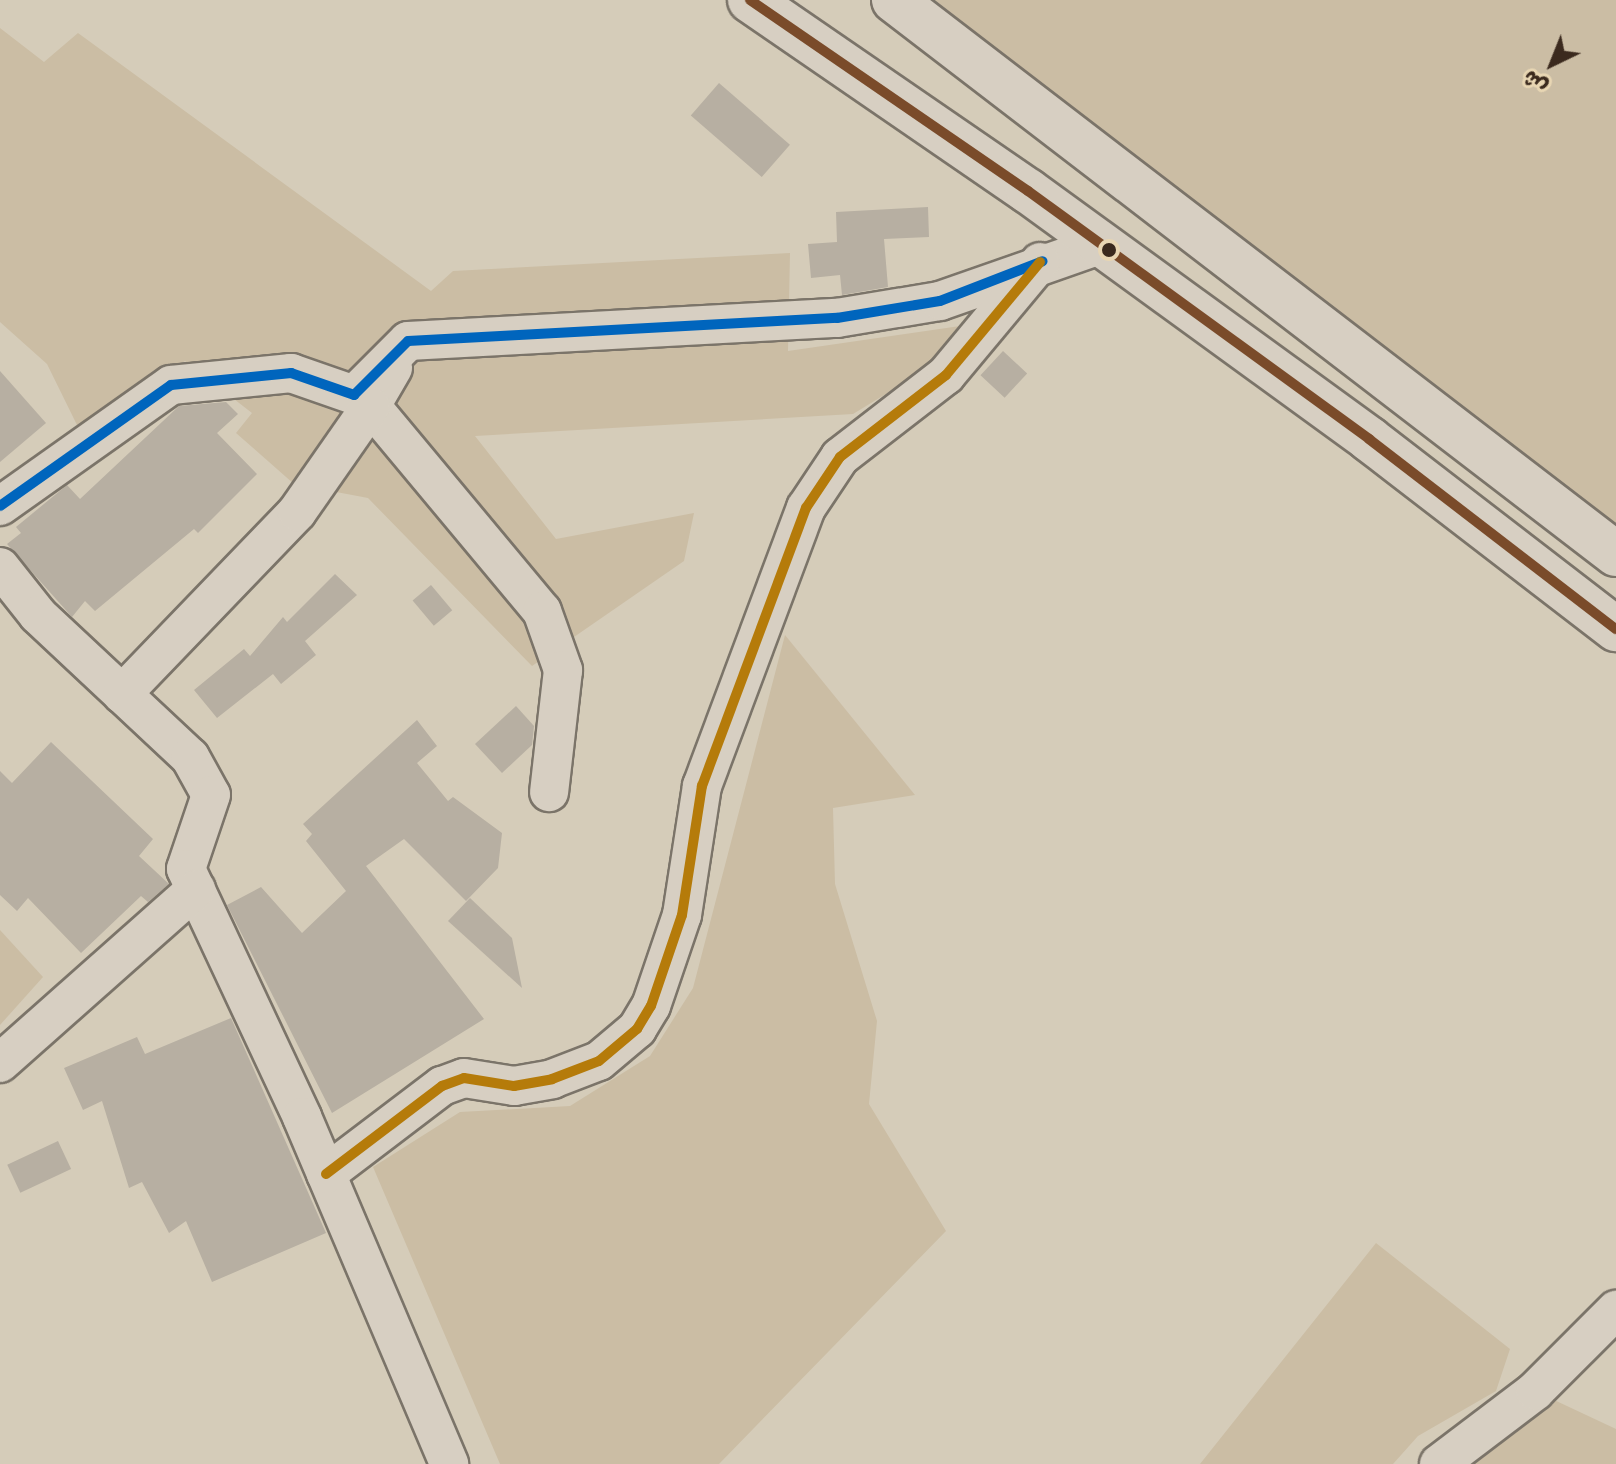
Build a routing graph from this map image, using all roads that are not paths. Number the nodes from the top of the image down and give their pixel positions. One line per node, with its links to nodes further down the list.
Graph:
1 (750, 0): 3 (highway)
2 (894, 0): 8 (highway)
3 (1097, 246): 4 (street); 10 (highway)
4 (1040, 262): 5 (street); 15 (street)
5 (408, 341): 6 (street); 7 (street)
6 (371, 406): 11 (street); 12 (street)
7 (0, 506)
8 (1616, 554)
9 (0, 567): 11 (street)
10 (1616, 629)
11 (122, 694): 13 (street)
12 (549, 792)
13 (196, 889): 14 (street); 15 (street)
14 (0, 1063)
15 (326, 1174): 17 (street)
16 (1616, 1310): 18 (street)
17 (449, 1464)
18 (1439, 1464)

